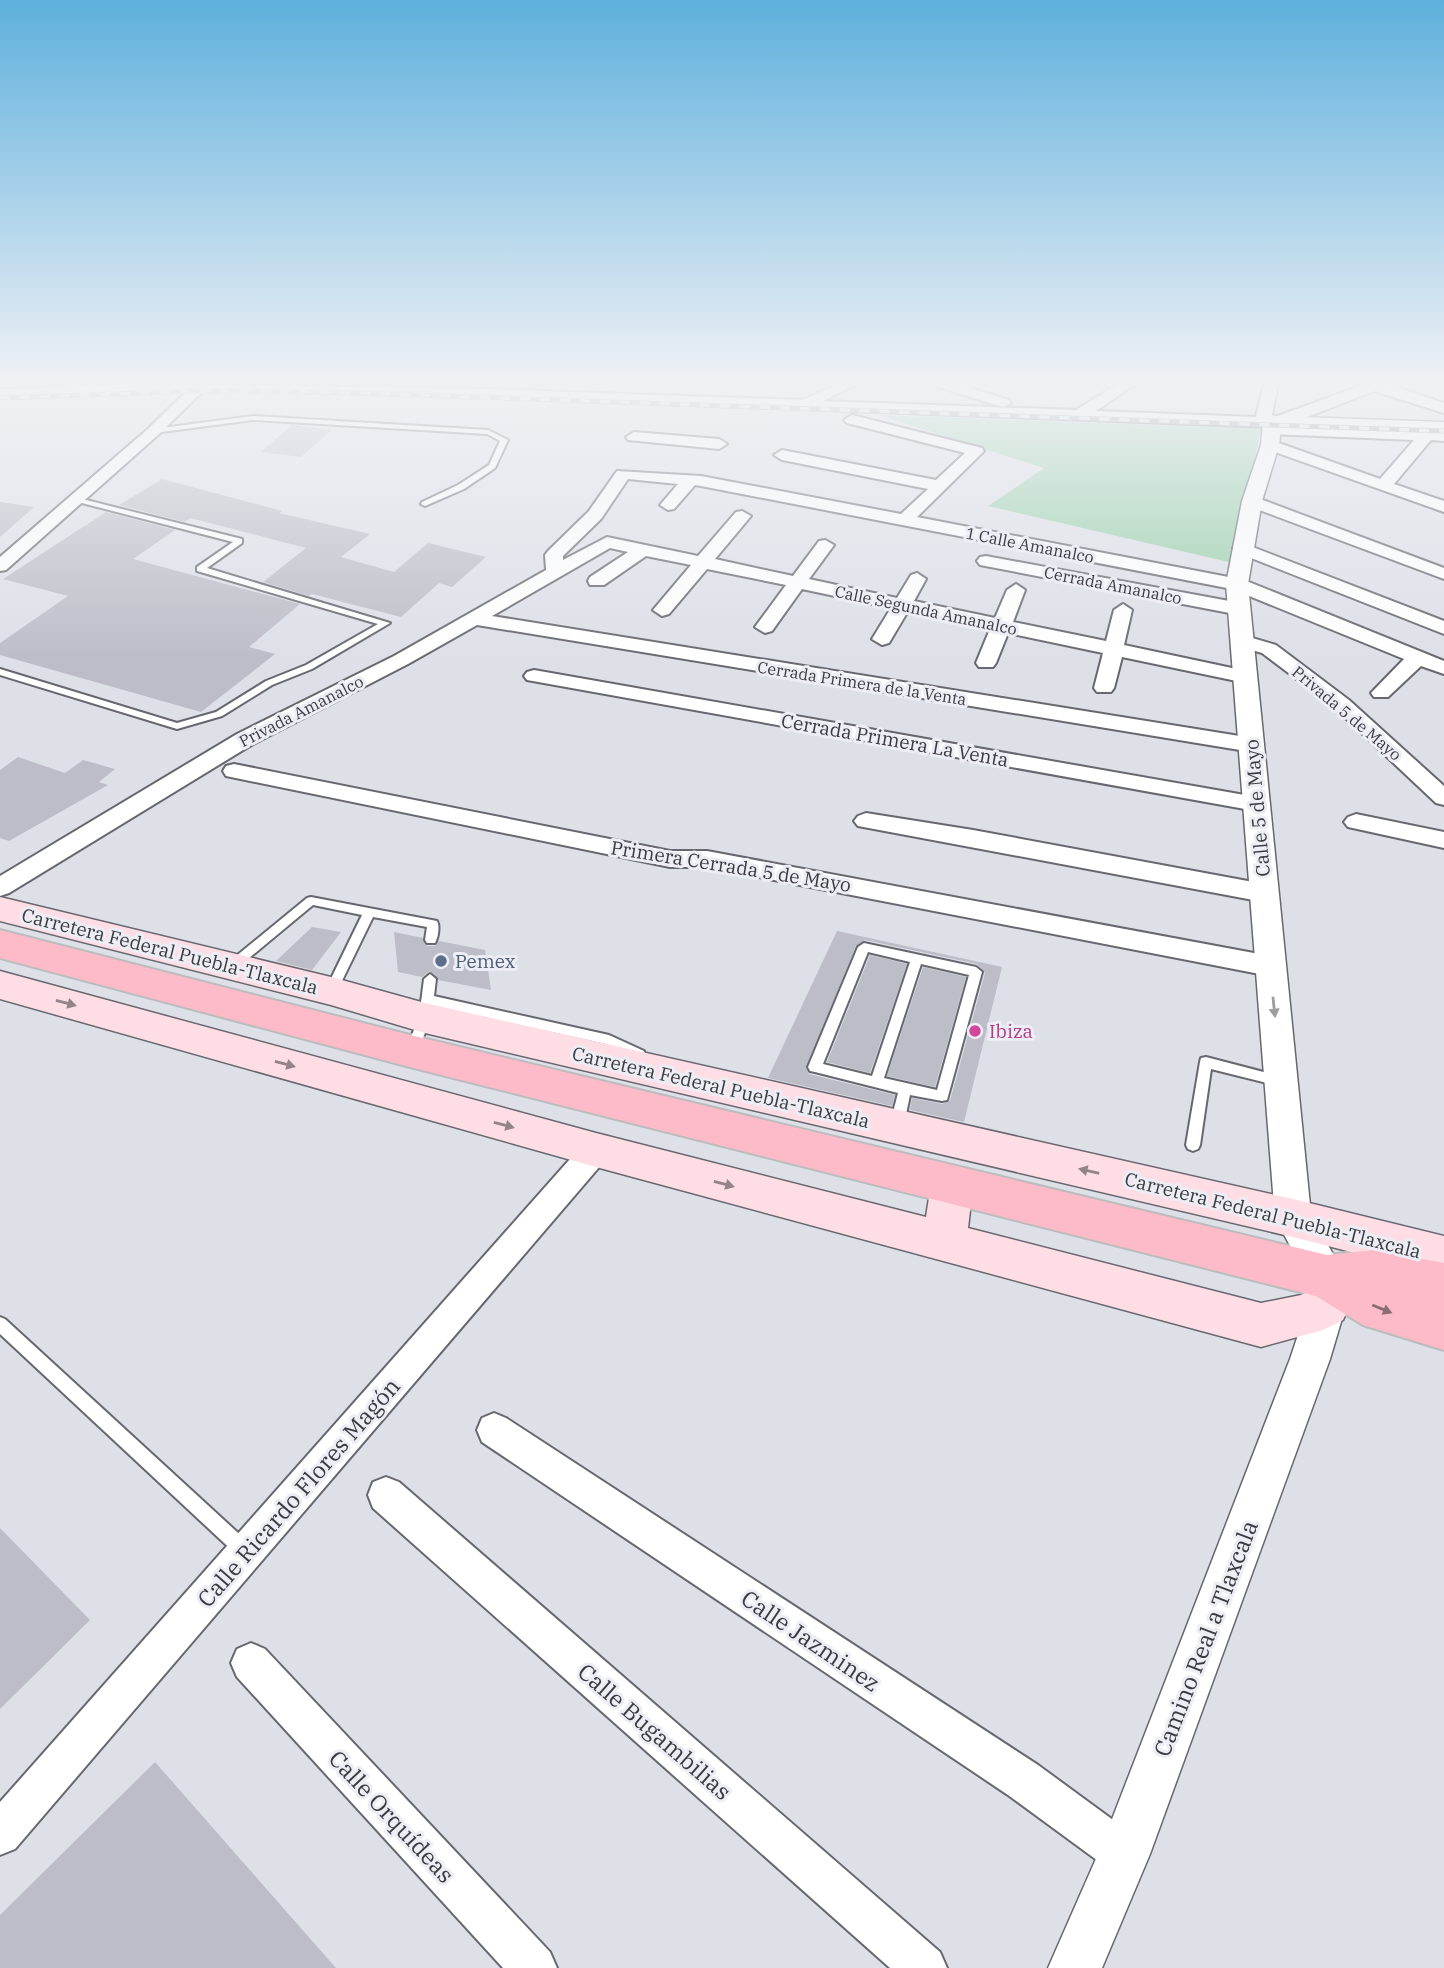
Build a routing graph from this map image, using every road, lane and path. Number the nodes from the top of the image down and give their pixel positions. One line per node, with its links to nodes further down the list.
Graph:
1 (103, 476): 13 (street)
2 (477, 476): 15 (lane)
3 (622, 476): 27 (street, 1 Calle Amanalco)
4 (695, 476): 16 (street)
5 (757, 476): 19 (street, 1 Calle Amanalco)
6 (888, 476): 12 (street)
7 (950, 476): 12 (street)
8 (1259, 476): 14 (street, Calle 5 de Mayo)
9 (1364, 476): 11 (street)
10 (1392, 476): 11 (street)
11 (1384, 485): 17 (street)
12 (939, 486): 19 (street)
13 (77, 499): 26 (street); 47 (lane)
14 (1252, 501): 22 (street, Calle 5 de Mayo); 28 (street)
15 (425, 504)
16 (668, 505)
17 (1444, 507)
18 (742, 516): 25 (street)
19 (904, 521): 33 (street, 1 Calle Amanalco)
20 (607, 542): 23 (street, Calle Segunda Amanalco); 27 (street, Privada Amanalco)
21 (825, 545): 31 (street)
22 (1242, 548): 33 (street, Calle 5 de Mayo); 40 (street)
23 (643, 550): 25 (street, Calle Segunda Amanalco); 30 (street)
24 (986, 561): 33 (street, Cerrada Amanalco)
25 (702, 563): 31 (street, Calle Segunda Amanalco); 35 (street)
26 (0, 566)
27 (555, 572): 37 (street, Privada Amanalco)
28 (1444, 574)
29 (917, 579): 34 (street)
30 (597, 581)
31 (800, 583): 34 (street, Calle Segunda Amanalco); 39 (street)
32 (1016, 590): 38 (street)
33 (1238, 597): 42 (street, Calle 5 de Mayo); 44 (street)
34 (901, 605): 38 (street, Calle Segunda Amanalco); 41 (street)
35 (662, 610)
36 (1123, 611): 43 (street)
37 (472, 618): 52 (street, Cerrada Primera de la Venta); 59 (street, Privada Amanalco)
38 (1001, 626): 43 (street, Calle Segunda Amanalco); 45 (street)
39 (765, 627)
40 (1444, 628)
41 (882, 639)
42 (1242, 640): 49 (street, Calle 5 de Mayo); 54 (street, Privada 5 de Mayo)
43 (1113, 649): 49 (street, Calle Segunda Amanalco); 50 (street)
44 (1418, 657): 46 (street); 51 (street)
45 (986, 663)
46 (1444, 668)
47 (0, 672)
48 (534, 676): 55 (street, Cerrada Primera La Venta)
49 (1246, 677): 52 (street, Calle 5 de Mayo)
50 (1104, 688)
51 (1381, 692)
52 (1252, 745): 55 (street, Calle 5 de Mayo)
53 (234, 771): 66 (street, Primera Cerrada 5 de Mayo)
54 (1444, 797)
55 (1256, 804): 60 (street, Calle 5 de Mayo)
56 (866, 821): 60 (street)
57 (1356, 822): 58 (street)
58 (1444, 840)
59 (0, 887)
60 (1264, 893): 66 (street, Calle 5 de Mayo)
61 (0, 909): 67 (main road, Carretera Federal Puebla-Tlaxcala)
62 (369, 913): 63 (lane); 67 (lane); 70 (lane)
63 (431, 940)
64 (0, 944): 71 (main road, Carretera Federal Puebla-Tlaxcala)
65 (917, 958): 72 (lane); 72 (lane); 74 (lane)
66 (1270, 966): 73 (street, Calle 5 de Mayo, one-way to 73)
67 (230, 968): 70 (main road, Carretera Federal Puebla-Tlaxcala)
68 (430, 979): 71 (lane)
69 (0, 985): 78 (main road, Carretera Federal Puebla-Tlaxcala, one-way to 78)
70 (331, 991): 71 (main road, Carretera Federal Puebla-Tlaxcala)
71 (422, 1023): 75 (main road, Carretera Federal Puebla-Tlaxcala); 75 (lane)
72 (876, 1082): 74 (lane)
73 (1283, 1082): 77 (lane); 80 (street, Calle 5 de Mayo)
74 (905, 1089): 76 (lane)
75 (658, 1093): 76 (main road, Carretera Federal Puebla-Tlaxcala); 79 (main road, Carretera Federal Puebla-Tlaxcala)
76 (913, 1130): 79 (main road); 80 (main road, Carretera Federal Puebla-Tlaxcala, one-way to 76)
77 (1193, 1145)
78 (596, 1150): 81 (main road, Carretera Federal Puebla-Tlaxcala, one-way to 81); 89 (street, Calle Ricardo Flores Magón)
79 (937, 1181): 81 (main road); 84 (main road, Carretera Federal Puebla-Tlaxcala)
80 (1293, 1218): 82 (main road, Carretera Federal Puebla-Tlaxcala); 84 (street, Calle 5 de Mayo)
81 (945, 1242): 84 (main road, Carretera Federal Puebla-Tlaxcala)
82 (1444, 1256)
83 (1444, 1285): 84 (main road, Carretera Federal Puebla-Tlaxcala)
84 (1327, 1291): 86 (main road, Carretera Federal Puebla-Tlaxcala, one-way to 86); 92 (street, Camino Real a Tlaxcala)
85 (0, 1324): 89 (lane)
86 (1444, 1327)
87 (494, 1430): 92 (street, Calle Jazminez)
88 (386, 1495): 94 (street, Calle Bugambilias)
89 (246, 1552): 91 (street, Calle Ricardo Flores Magón)
90 (251, 1663): 93 (street, Calle Orquídeas)
91 (0, 1834)
92 (1124, 1854): 95 (street, Camino Real a Tlaxcala)
93 (534, 1968)
94 (924, 1968)
95 (1075, 1968)

